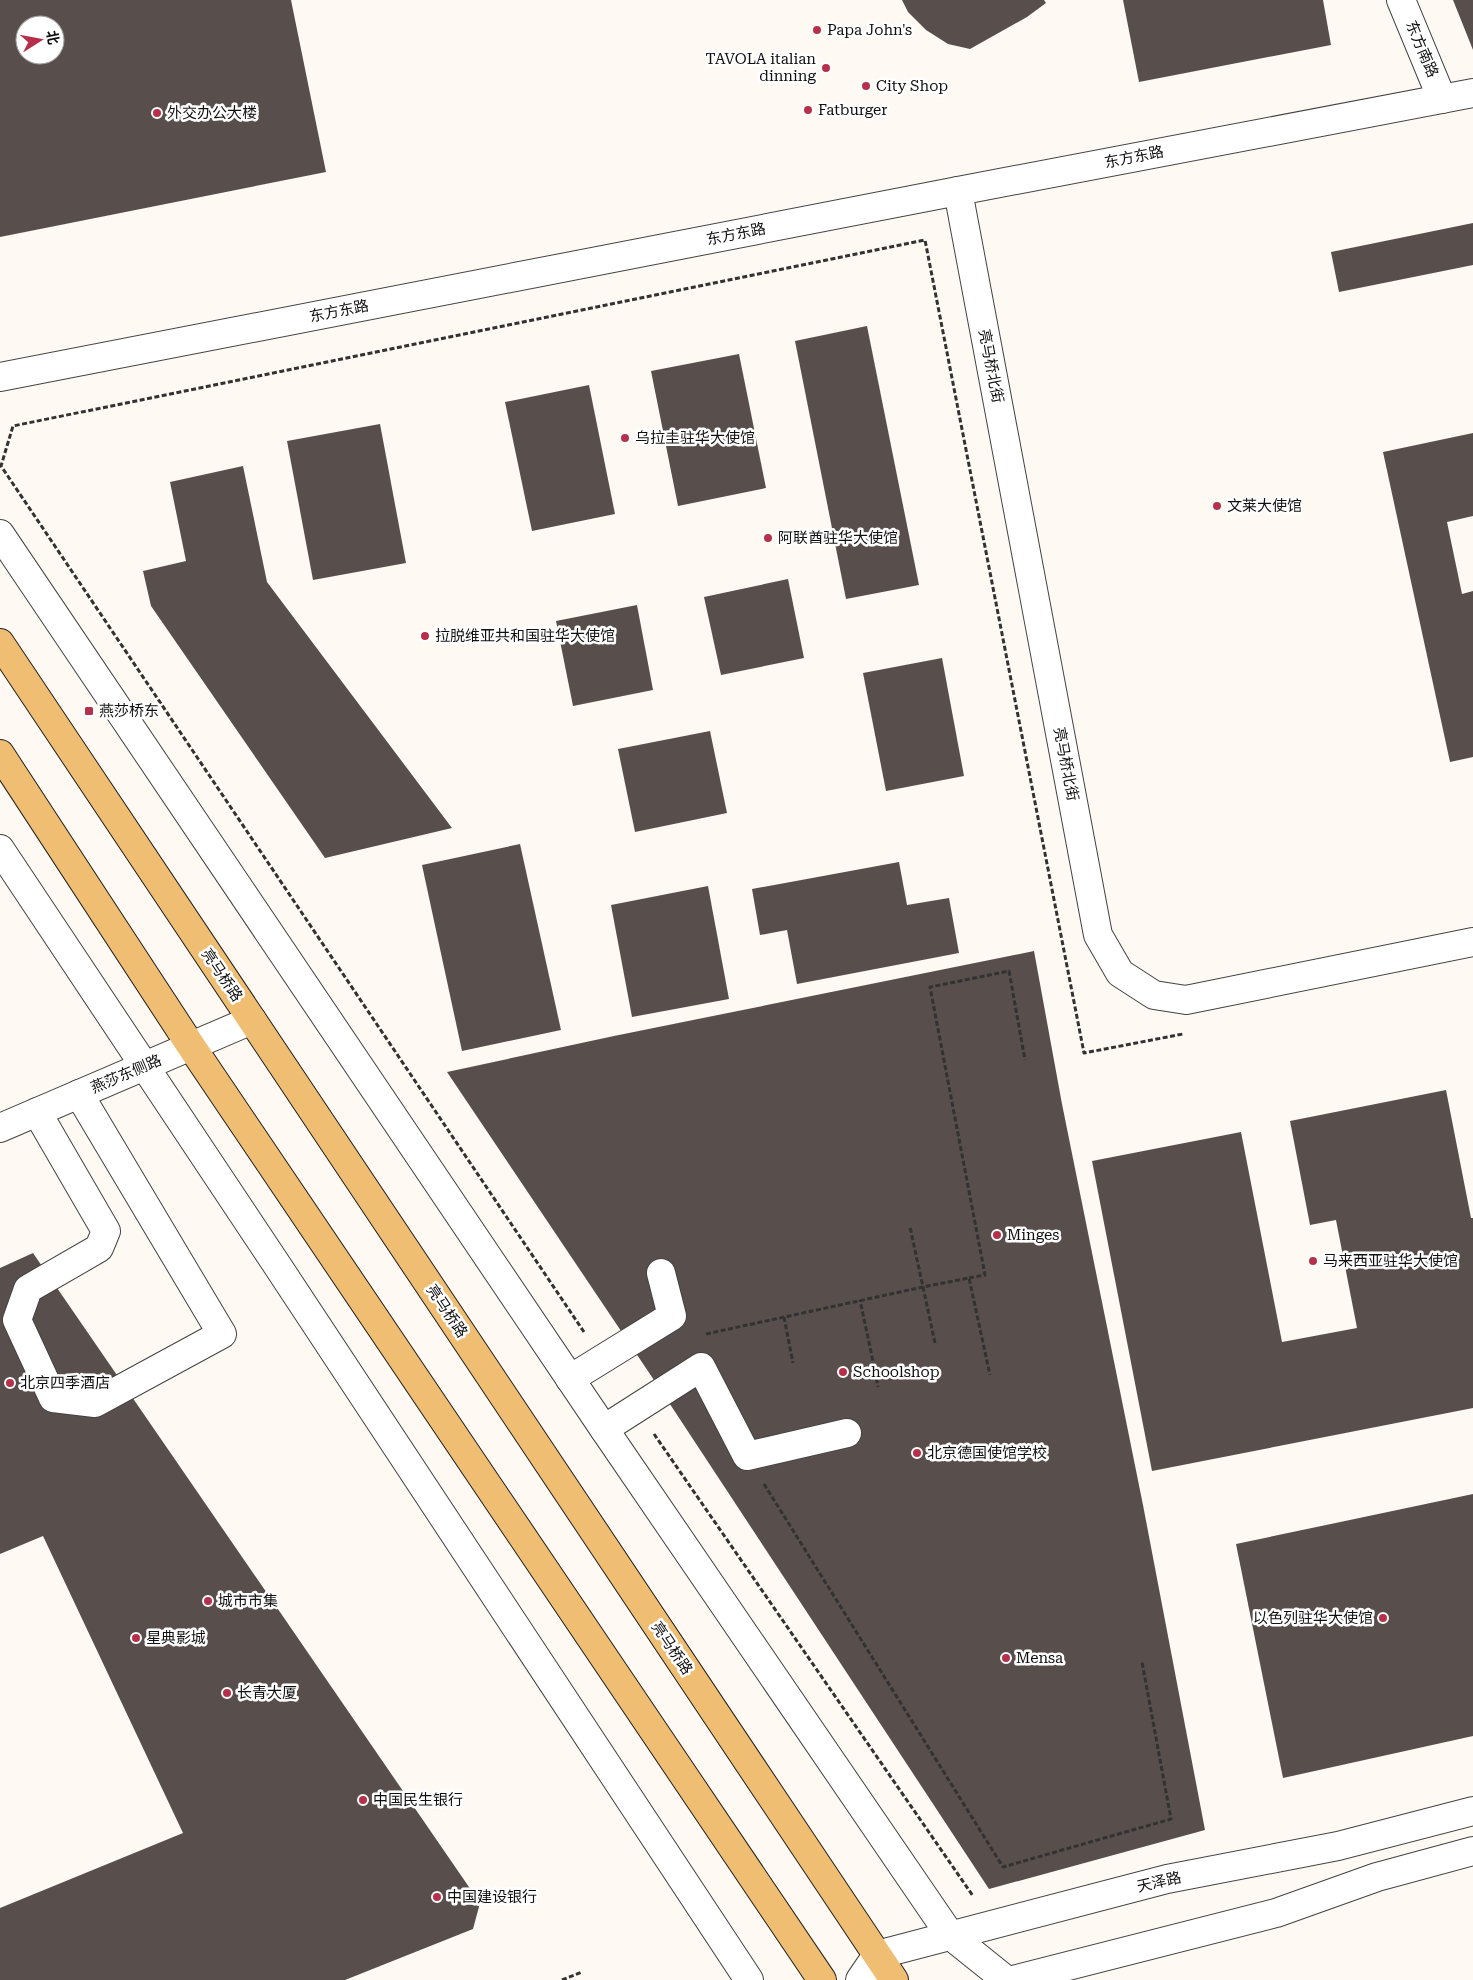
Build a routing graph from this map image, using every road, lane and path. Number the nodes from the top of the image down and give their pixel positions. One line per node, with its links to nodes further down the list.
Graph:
1 (1401, 0): 3 (street, 东方南路)
2 (1473, 93): 3 (street, 东方东路)
3 (1442, 99): 4 (street, 东方东路)
4 (958, 191): 5 (street, 东方东路); 10 (street, 亮马桥北街)
5 (0, 377)
6 (0, 534): 32 (street)
7 (0, 643): 11 (main road, 亮马桥路)
8 (0, 754): 13 (main road)
9 (0, 849): 15 (street)
10 (1473, 942)
11 (252, 1020): 13 (street, 燕莎东侧路); 43 (main road, 亮马桥路)
12 (1191, 1032): 27 (path)
13 (191, 1046): 15 (street, 燕莎东侧路); 47 (main road)
14 (1024, 1060): 21 (path)
15 (144, 1066): 16 (street, 燕莎东侧路); 46 (street)
16 (79, 1094): 17 (street, 燕莎东侧路); 17 (street)
17 (37, 1112): 18 (street, 燕莎东侧路)
18 (0, 1128)
19 (910, 1226): 22 (path)
20 (661, 1273): 27 (street)
21 (970, 1278): 22 (path); 31 (path)
22 (923, 1287): 23 (path); 26 (path)
23 (860, 1300): 24 (path); 29 (path)
24 (784, 1317): 25 (path); 28 (path)
25 (704, 1335)
26 (935, 1343)
27 (602, 1359): 32 (street)
28 (793, 1363)
29 (874, 1371): 30 (path); 33 (path)
30 (856, 1374)
31 (990, 1375)
32 (570, 1378): 35 (street)
33 (878, 1387)
34 (636, 1409): 35 (street); 37 (street); 41 (path)
35 (604, 1429): 42 (street)
36 (847, 1433): 37 (street)
37 (747, 1456): 38 (path)
38 (1142, 1662)
39 (1473, 1811): 42 (street, 天泽路)
40 (1473, 1852): 51 (street)
41 (977, 1902)
42 (950, 1935): 43 (street, 天泽路); 50 (street)
43 (878, 1955): 48 (street); 49 (main road, 亮马桥路)
44 (582, 1972): 45 (path)
45 (562, 1980)
46 (749, 1980)
47 (822, 1980)
48 (860, 1980)
49 (894, 1980)
50 (1006, 1980)
51 (1013, 1980)

